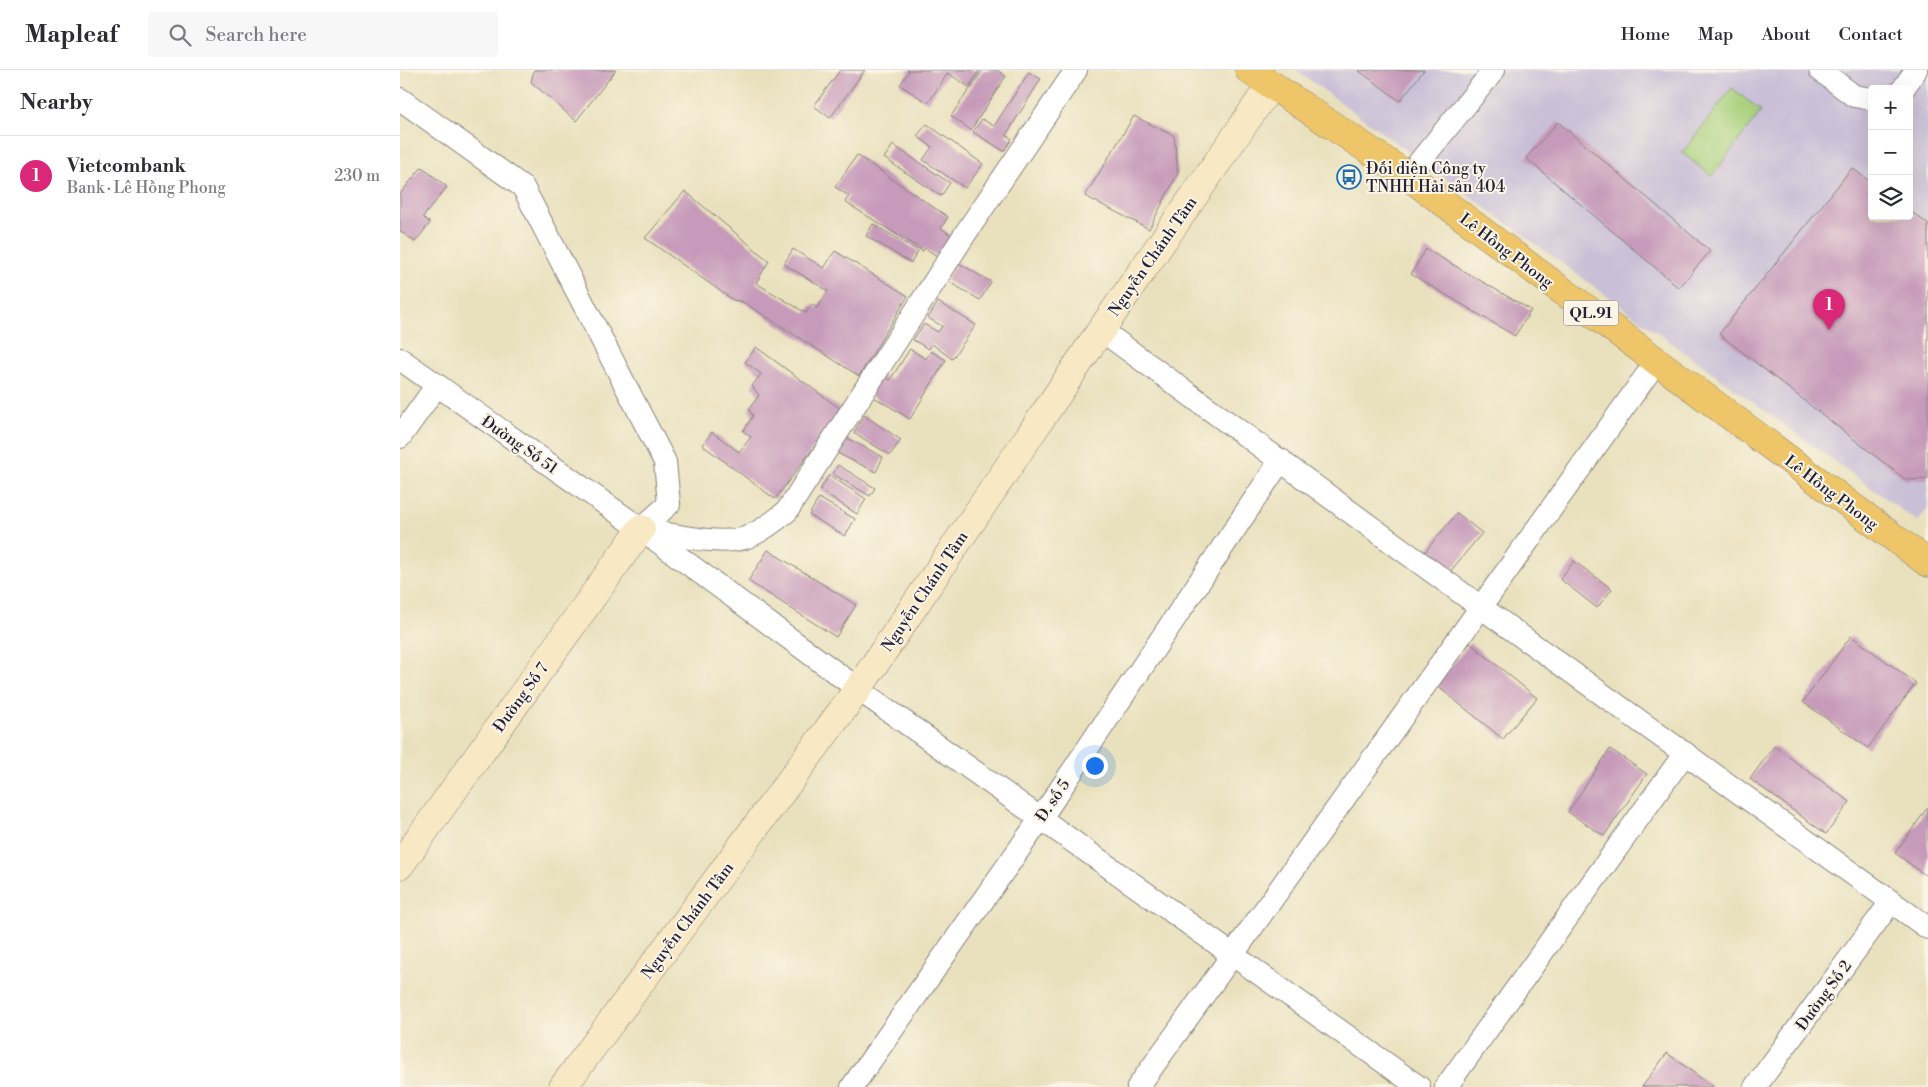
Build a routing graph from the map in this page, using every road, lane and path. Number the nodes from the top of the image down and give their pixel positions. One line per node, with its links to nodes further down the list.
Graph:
1 (1076, 70): 17 (street)
2 (1249, 70): 6 (highway, Lê Hồng Phong / QL.91)
3 (1494, 70): 10 (street)
4 (1820, 70): 8 (street)
5 (1916, 70): 7 (street)
6 (1271, 85): 10 (highway, Lê Hồng Phong / QL.91); 11 (street, Nguyễn Chánh Tâm)
7 (1905, 85)
8 (1868, 98)
9 (400, 99): 17 (street)
10 (1408, 176): 13 (highway, Lê Hồng Phong / QL.91)
11 (1101, 330): 16 (street); 20 (street, Nguyễn Chánh Tâm)
12 (400, 359): 14 (street, Đường Số 51)
13 (1656, 362): 18 (highway, Lê Hồng Phong / QL.91); 19 (street)
14 (437, 385): 15 (street); 17 (street, Đường Số 51)
15 (400, 437)
16 (1281, 460): 19 (street); 22 (street, Đ. số 5)
17 (641, 529): 20 (street, Đường Số 51); 23 (street, Đường Số 7)
18 (1928, 564)
19 (1482, 608): 21 (street); 26 (street)
20 (858, 689): 22 (street, Đường Số 51); 27 (street, Nguyễn Chánh Tâm)
21 (1685, 753): 24 (street); 31 (street)
22 (1041, 818): 26 (street, Đường Số 51); 28 (street, Đ. số 5)
23 (400, 865)
24 (1891, 902): 25 (street); 32 (street, Đường Số 2)
25 (1928, 928)
26 (1232, 953): 29 (street); 30 (street, Đường Số 51)
27 (563, 1087)
28 (852, 1087)
29 (1138, 1087)
30 (1419, 1087)
31 (1446, 1087)
32 (1755, 1087)

